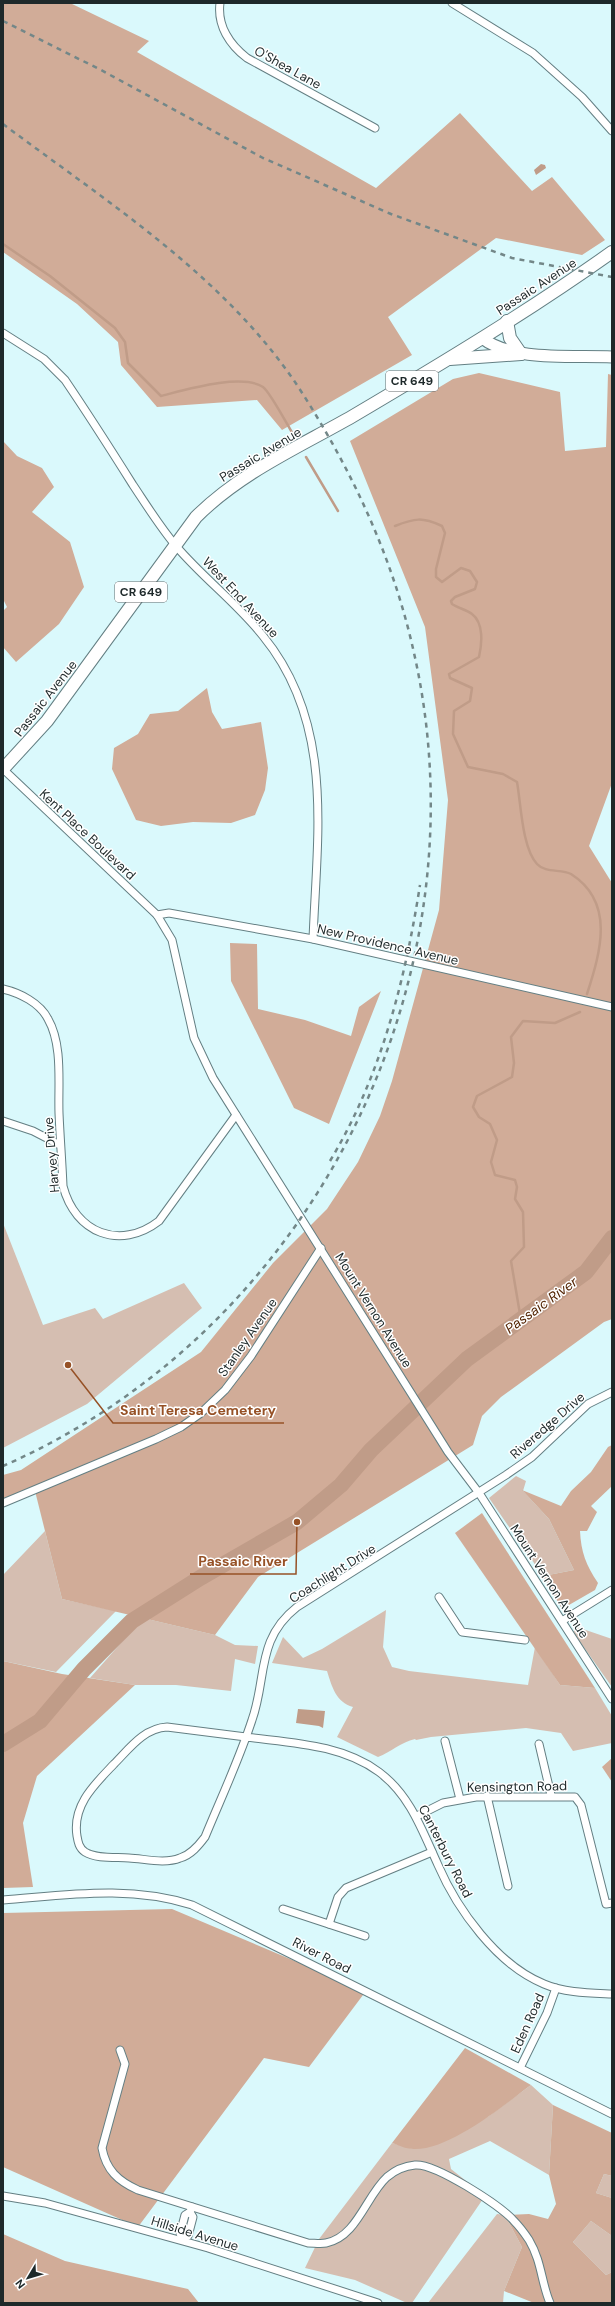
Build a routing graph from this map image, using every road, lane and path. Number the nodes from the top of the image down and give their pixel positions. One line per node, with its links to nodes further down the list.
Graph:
1 (220, 3): 4 (street, O'Shea Lane)
2 (452, 3): 3 (street)
3 (465, 6): 5 (street)
4 (375, 128)
5 (612, 131)
6 (612, 252): 7 (main road, Passaic Avenue)
7 (507, 321): 9 (main road, Passaic Avenue); 10 (main road)
8 (3, 333): 13 (street, West End Avenue)
9 (482, 338): 10 (street); 12 (main road, Passaic Avenue / CR 649)
10 (521, 354): 11 (street); 12 (main road)
11 (612, 356)
12 (450, 359): 13 (main road, Passaic Avenue / CR 649)
13 (175, 546): 14 (main road, Passaic Avenue / CR 649); 16 (street, West End Avenue)
14 (3, 769): 15 (street, Kent Place Boulevard)
15 (157, 915): 16 (street, New Providence Avenue); 19 (street, Mount Vernon Avenue)
16 (313, 939): 18 (street, New Providence Avenue)
17 (3, 989): 21 (street, Harvey Drive)
18 (612, 1006)
19 (236, 1115): 21 (street, Harvey Drive); 22 (street, Mount Vernon Avenue)
20 (3, 1121): 21 (street)
21 (60, 1145)
22 (321, 1248): 24 (street, Mount Vernon Avenue); 25 (street, Stanley Avenue)
23 (612, 1392): 24 (street, Riveredge Drive)
24 (479, 1493): 28 (street, Mount Vernon Avenue); 31 (street, Coachlight Drive)
25 (3, 1503)
26 (612, 1590): 28 (street)
27 (439, 1597): 29 (street)
28 (562, 1621): 30 (street, Mount Vernon Avenue)
29 (525, 1640)
30 (612, 1698)
31 (246, 1737): 31 (street, Canterbury Road); 37 (street, Canterbury Road)
32 (445, 1740): 36 (street)
33 (539, 1744): 34 (street)
34 (551, 1795): 35 (street, Kensington Road); 41 (street, Kensington Road)
35 (487, 1796): 36 (street, Kensington Road); 39 (street)
36 (460, 1799): 37 (street, Kensington Road)
37 (417, 1816): 38 (street, Canterbury Road)
38 (432, 1852): 43 (street); 45 (street, Canterbury Road)
39 (508, 1886)
40 (3, 1900): 48 (street, River Road)
41 (612, 1903)
42 (283, 1909): 43 (street)
43 (329, 1924): 44 (street)
44 (365, 1936)
45 (556, 1988): 46 (street, Canterbury Road); 48 (street, Eden Road)
46 (612, 1994)
47 (120, 2050): 51 (street)
48 (520, 2068): 49 (street, River Road)
49 (612, 2114)
50 (3, 2196): 52 (street, Hillside Avenue)
51 (191, 2209): 52 (street); 54 (street)
52 (182, 2239): 53 (street, Hillside Avenue)
53 (378, 2303)
54 (550, 2303)

